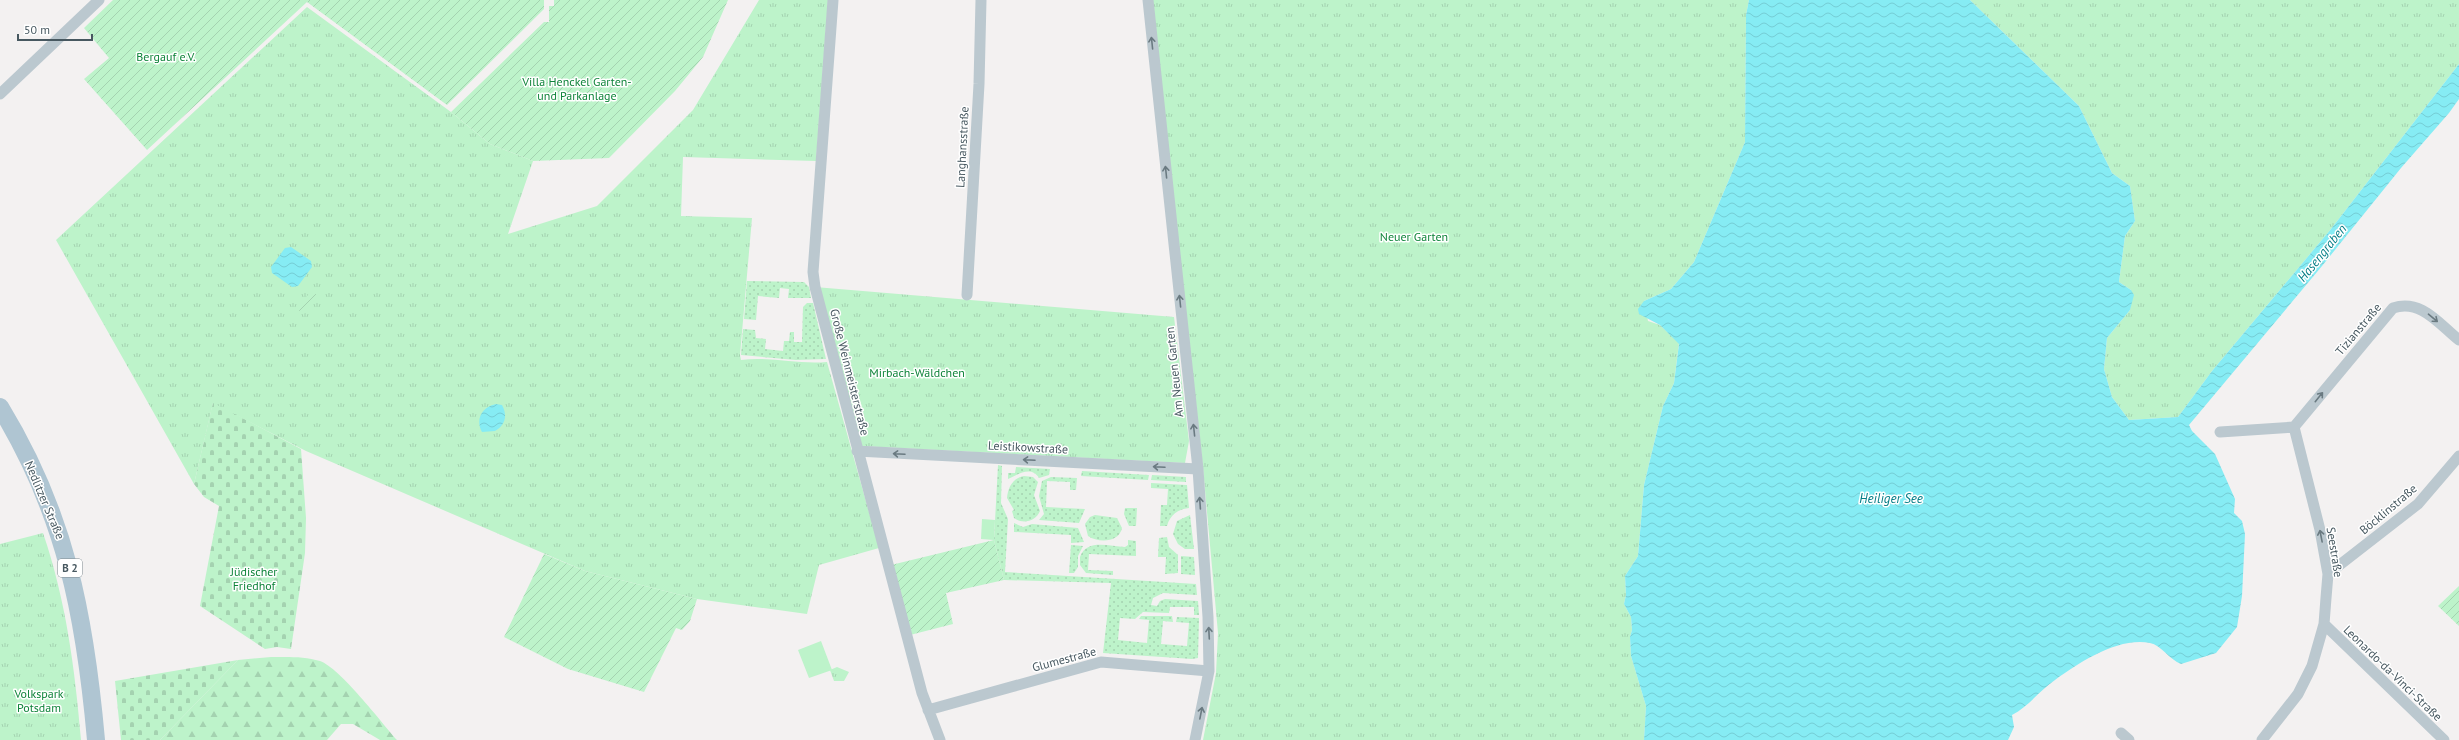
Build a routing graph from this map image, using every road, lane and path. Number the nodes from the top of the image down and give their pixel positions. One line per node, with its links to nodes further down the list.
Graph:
1 (99, 0): 5 (street)
2 (833, 0): 11 (street, Große Weinmeisterstraße)
3 (981, 0): 6 (street, Langhansstraße)
4 (1148, 0): 13 (street, Am Neuen Garten, one-way to 4)
5 (0, 94)
6 (967, 295)
7 (2459, 340): 9 (street, Tizianstraße, one-way to 7)
8 (0, 407): 18 (main road, Nedlitzer Straße / B 2)
9 (2294, 427): 10 (street); 14 (street, Seestraße, one-way to 9)
10 (2220, 432)
11 (857, 451): 13 (street, Leistikowstraße, one-way to 11); 17 (street, Große Weinmeisterstraße)
12 (2459, 456): 14 (street, Böcklinstraße)
13 (1198, 469): 16 (street, Am Neuen Garten, one-way to 13)
14 (2328, 574): 15 (street, Seestraße)
15 (2324, 624): 21 (street, Seestraße); 22 (street, Leonardo-da-Vinci-Straße)
16 (1209, 672): 17 (street, Glumestraße); 20 (street, Am Neuen Garten, one-way to 16)
17 (928, 710): 19 (street, Große Weinmeisterstraße)
18 (96, 740)
19 (940, 740)
20 (1195, 740)
21 (2262, 740)
22 (2444, 740)

